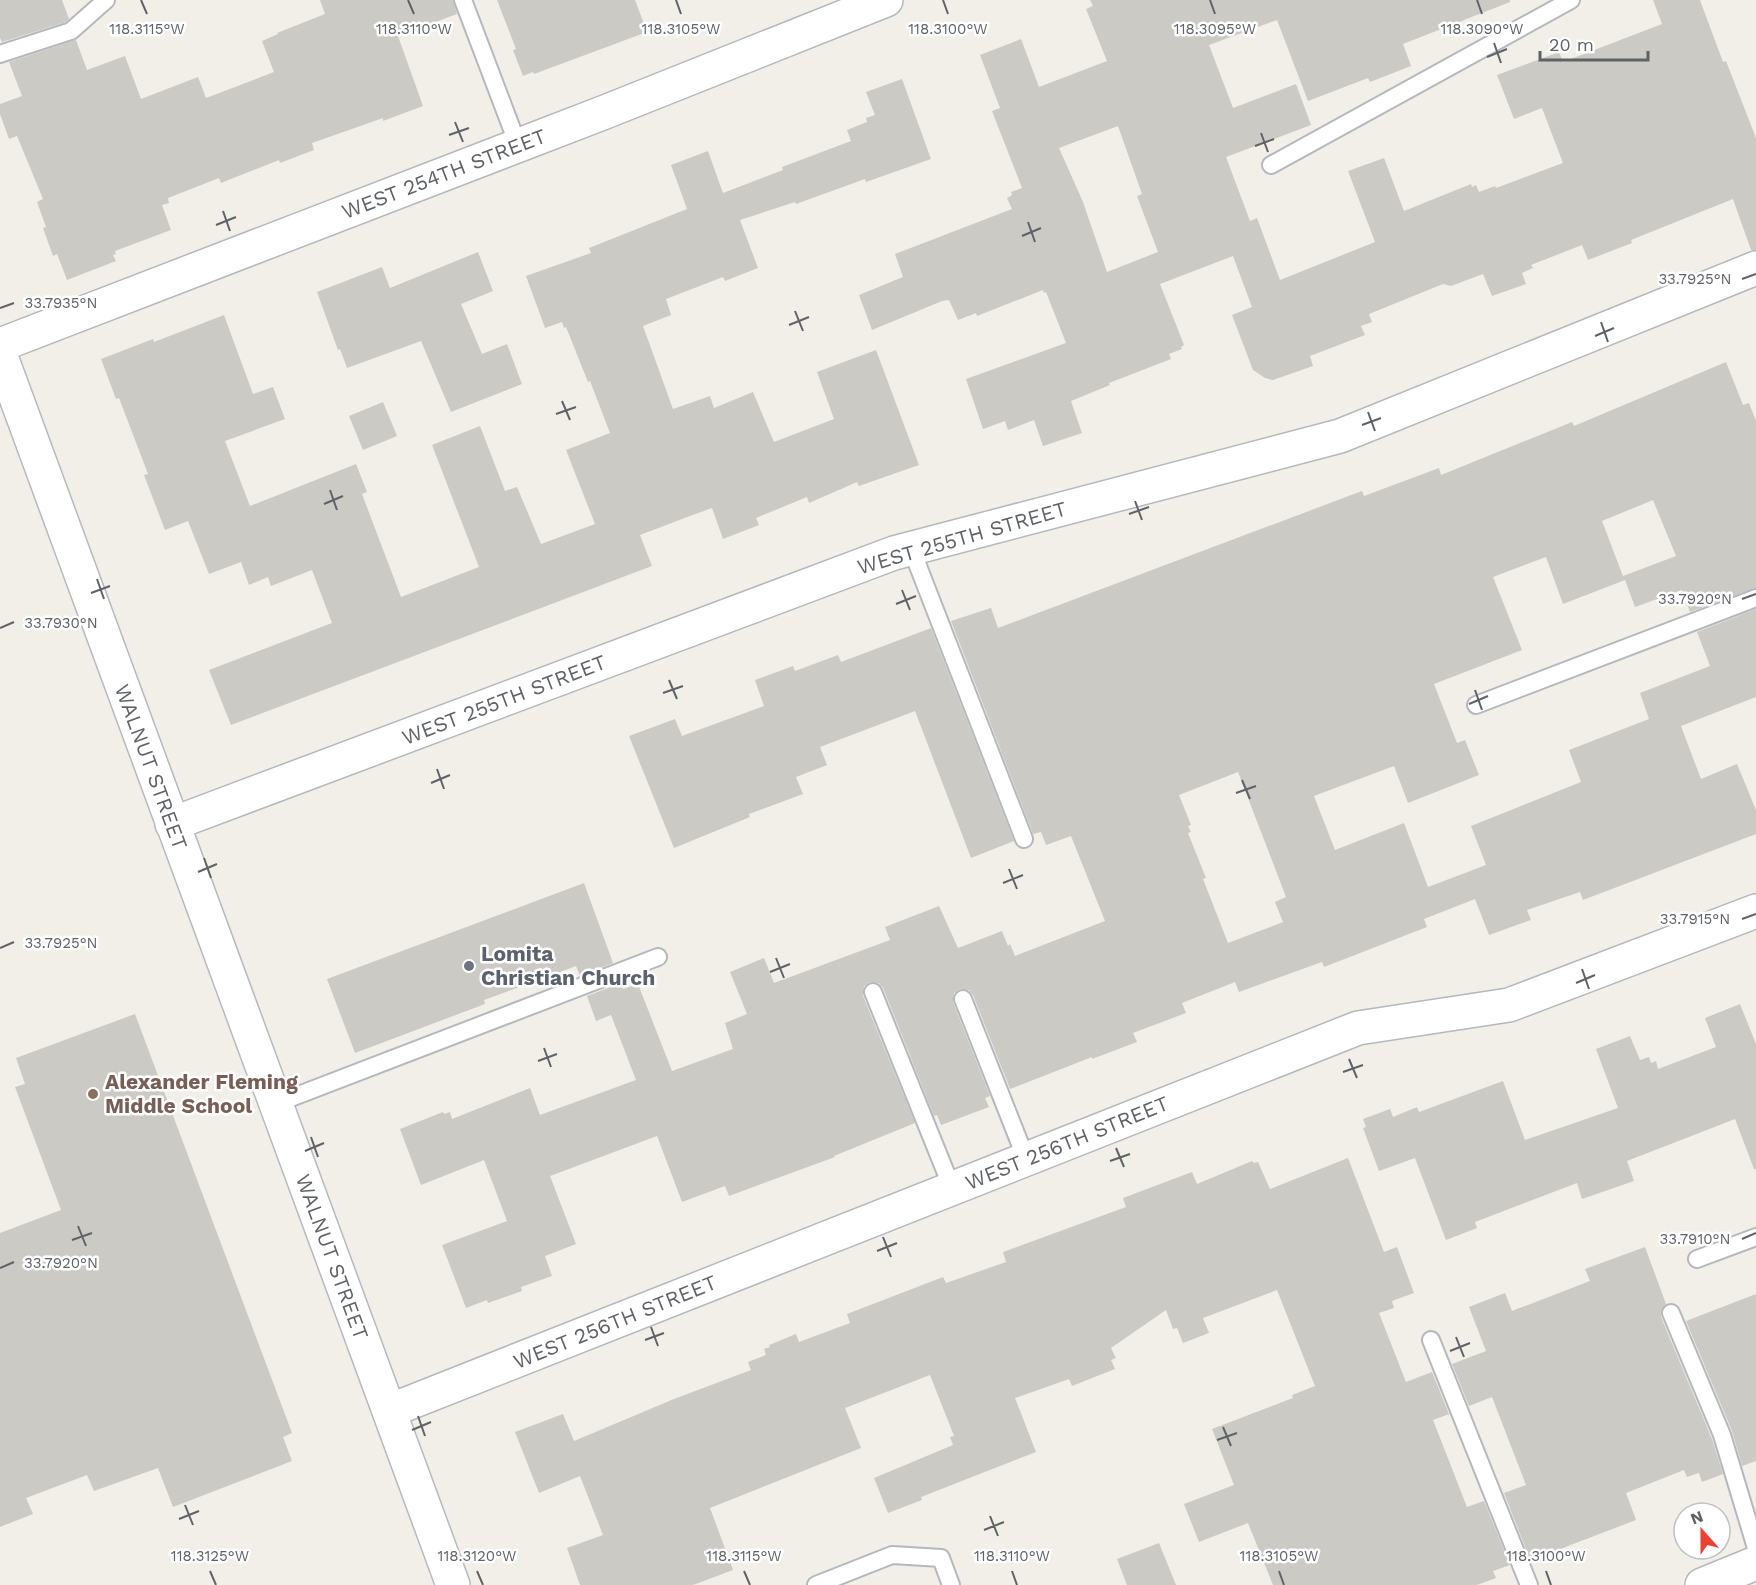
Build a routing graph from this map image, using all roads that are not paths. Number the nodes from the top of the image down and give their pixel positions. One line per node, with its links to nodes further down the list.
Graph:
1 (106, 0): 5 (lane)
2 (463, 0): 6 (lane)
3 (886, 0): 6 (street, WEST 254TH STREET)
4 (1571, 0): 7 (lane)
5 (0, 54)
6 (518, 145): 9 (street, WEST 254TH STREET)
7 (1271, 165)
8 (1756, 267): 11 (street, WEST 255TH STREET)
9 (0, 345)
10 (0, 354): 14 (street, WALNUT STREET)
11 (911, 548): 14 (street, WEST 255TH STREET); 15 (lane)
12 (1756, 598): 13 (lane)
13 (1476, 705)
14 (172, 824): 20 (street, WALNUT STREET)
15 (1024, 839)
16 (1756, 911): 21 (street, WEST 256TH STREET)
17 (658, 957): 20 (lane)
18 (873, 992): 22 (lane)
19 (963, 999): 21 (lane)
20 (275, 1104): 27 (street, WALNUT STREET)
21 (1026, 1159): 22 (street, WEST 256TH STREET)
22 (952, 1188): 27 (street, WEST 256TH STREET)
23 (1756, 1237): 24 (lane)
24 (1697, 1259)
25 (1671, 1313): 28 (lane)
26 (1431, 1340): 33 (lane)
27 (389, 1412): 30 (street, WALNUT STREET)
28 (1756, 1548)
29 (1756, 1563): 34 (street)
30 (453, 1585)
31 (816, 1585): 32 (lane)
32 (951, 1585)
33 (1530, 1585)
34 (1702, 1585)

